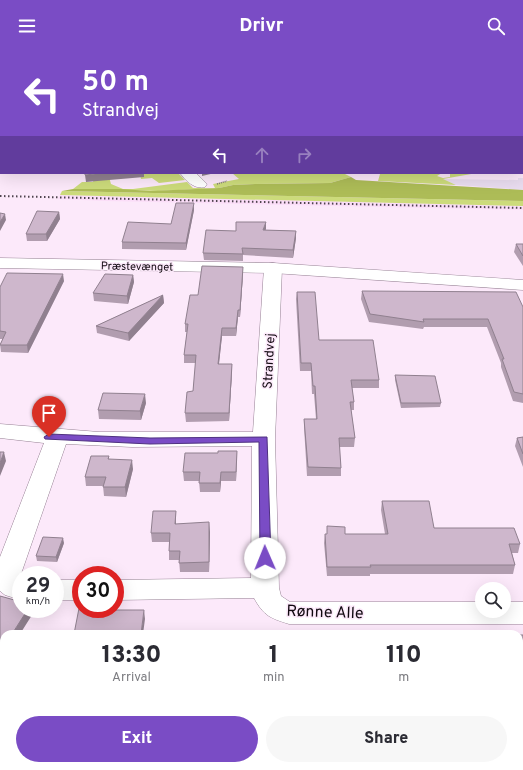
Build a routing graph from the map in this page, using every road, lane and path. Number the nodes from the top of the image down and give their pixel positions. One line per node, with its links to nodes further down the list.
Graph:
1 (189, 174): 3 (street)
2 (227, 182): 3 (path)
3 (207, 184)
4 (0, 263): 5 (street, Præstevænget)
5 (273, 268): 6 (street); 9 (street, Strandvej)
6 (523, 284)
7 (0, 431): 8 (street)
8 (57, 438): 9 (street); 10 (street)
9 (264, 439): 11 (street, Rønne Alle)
10 (12, 586)
11 (265, 588): 12 (street); 13 (street, Rønne Alle)
12 (124, 590)
13 (523, 613)

